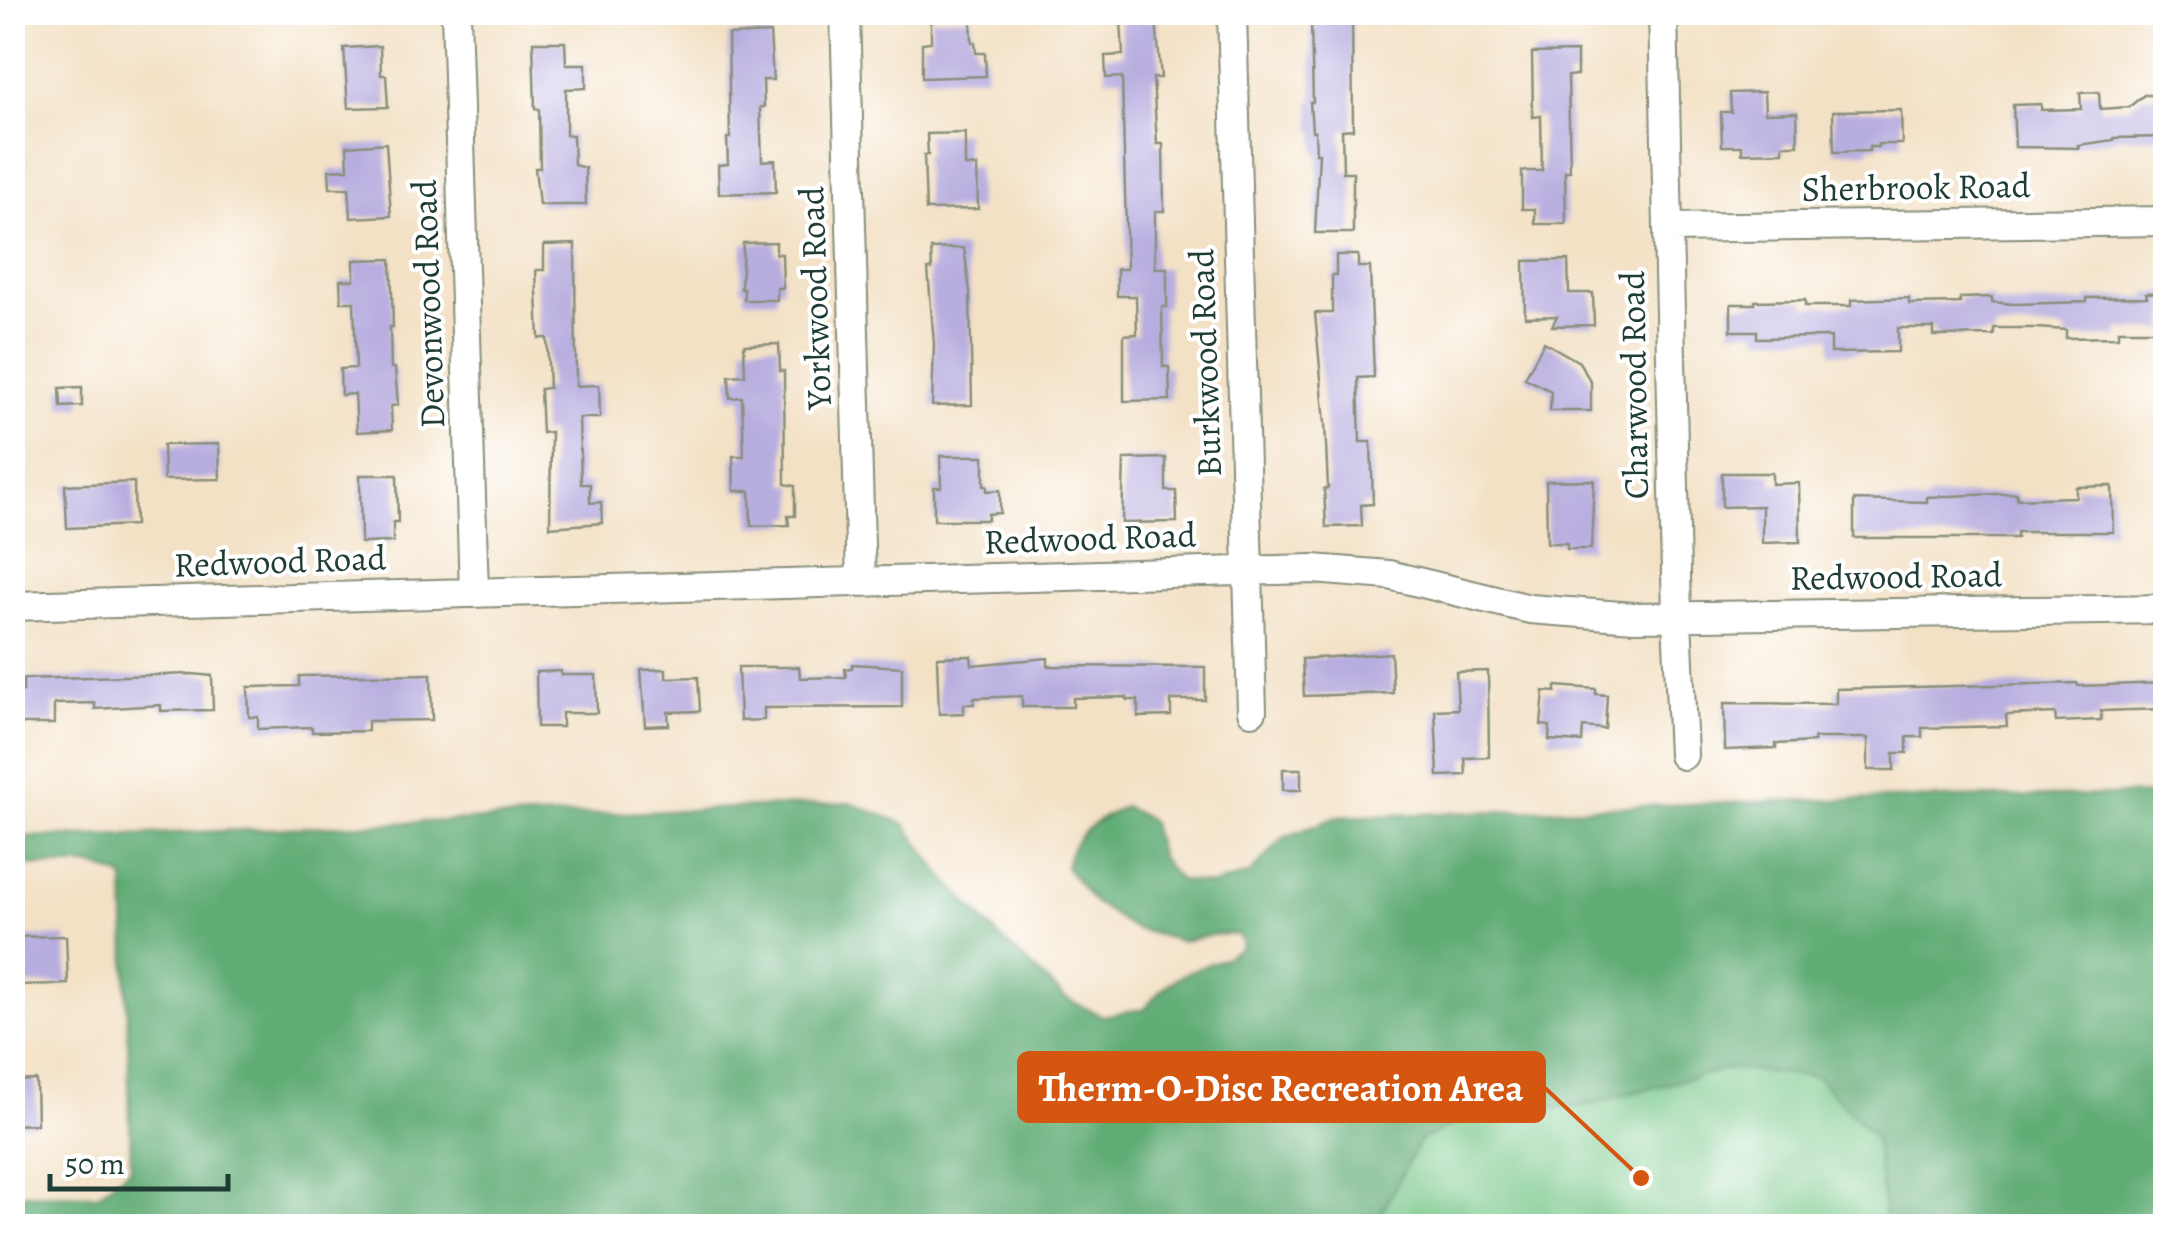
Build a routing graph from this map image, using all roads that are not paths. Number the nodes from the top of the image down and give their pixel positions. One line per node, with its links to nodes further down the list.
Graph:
1 (456, 12): 9 (street, Devonwood Road)
2 (844, 12): 8 (street, Yorkwood Road)
3 (1232, 12): 7 (street, Burkwood Road)
4 (1663, 12): 6 (street, Charwood Road)
5 (2166, 220): 6 (street, Sherbrook Road)
6 (1668, 228): 12 (street, Charwood Road)
7 (1249, 570): 8 (street, Redwood Road); 12 (street, Redwood Road); 13 (street, Burkwood Road)
8 (861, 582): 9 (street, Redwood Road)
9 (474, 593): 10 (street, Redwood Road)
10 (12, 606)
11 (2166, 609): 12 (street, Redwood Road)
12 (1677, 617): 14 (street, Charwood Road)
13 (1252, 711)
14 (1683, 755)

